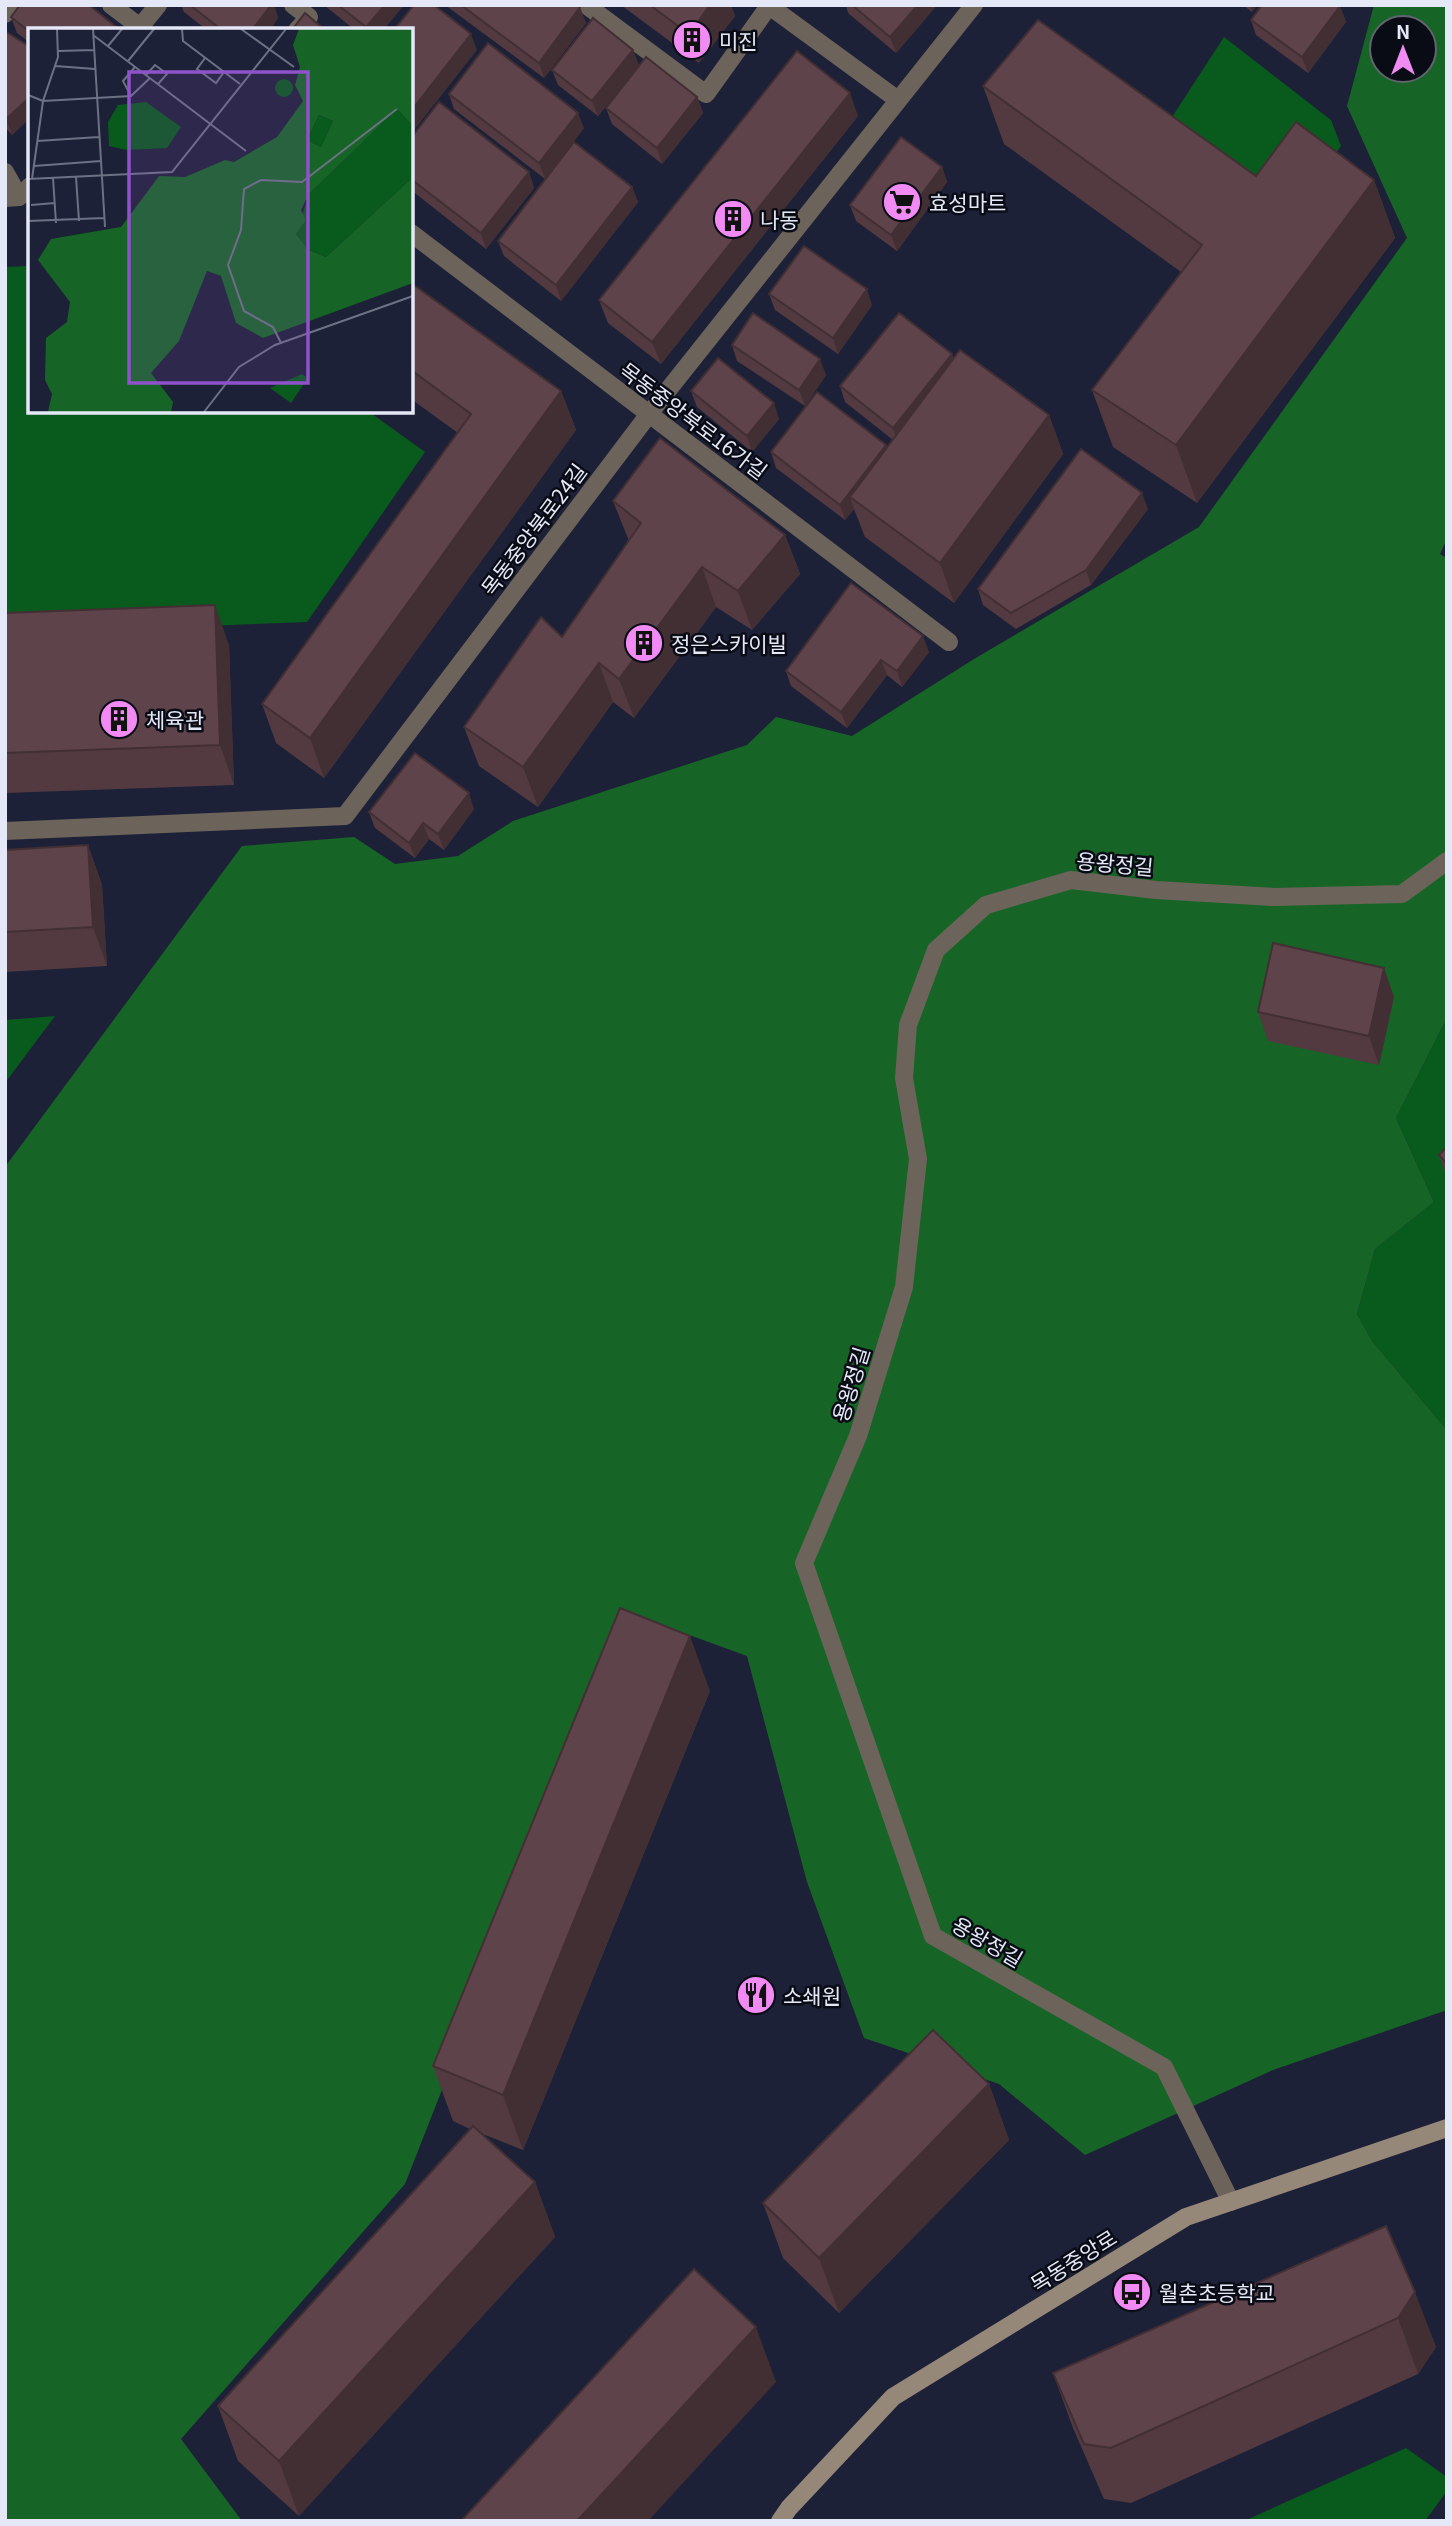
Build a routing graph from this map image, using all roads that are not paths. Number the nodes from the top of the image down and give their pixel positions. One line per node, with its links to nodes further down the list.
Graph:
1 (13, 5): 8 (street)
2 (111, 5): 9 (street)
3 (158, 5): 9 (street)
4 (293, 5): 10 (street)
5 (586, 5): 6 (street)
6 (769, 5): 11 (street)
7 (974, 5): 11 (street, 목동중앙북로24길)
8 (5, 14)
9 (142, 28)
10 (299, 28)
11 (898, 100): 15 (street, 목동중앙북로24길)
12 (5, 172): 13 (street)
13 (18, 193)
14 (413, 235): 15 (street, 목동중앙북로16가길)
15 (649, 414): 16 (street, 목동중앙북로16가길); 17 (street, 목동중앙북로24길)
16 (949, 642)
17 (5, 831)
18 (1447, 861): 20 (street, 용왕정길)
19 (1447, 2128): 20 (main road, 목동중앙로)
20 (1231, 2202): 21 (main road, 목동중앙로)
21 (779, 2521)

